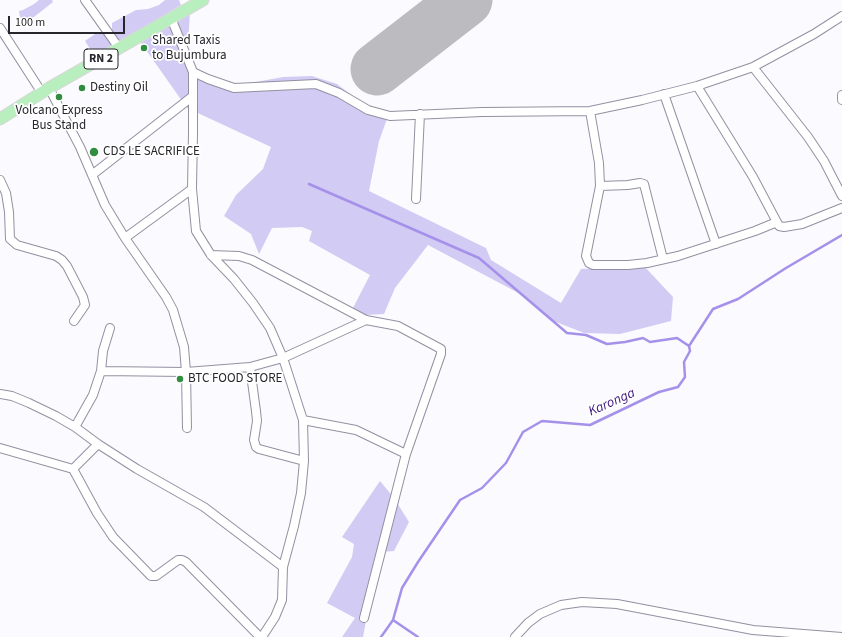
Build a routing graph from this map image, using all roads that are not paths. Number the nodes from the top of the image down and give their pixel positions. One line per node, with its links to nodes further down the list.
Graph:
1 (85, 0): 7 (street)
2 (203, 0): 3 (main road, RN 2)
3 (190, 3): 5 (main road, RN 2)
4 (842, 16): 8 (street)
5 (171, 18): 7 (main road, RN 2); 9 (street)
6 (0, 28): 11 (street)
7 (119, 48): 11 (main road, RN 2)
8 (754, 67): 10 (street); 23 (street)
9 (193, 72): 14 (street); 17 (street)
10 (697, 86): 12 (street); 26 (street)
11 (45, 91): 18 (main road, RN 2); 19 (street)
12 (664, 94): 16 (street); 28 (street)
13 (842, 95): 15 (street)
14 (193, 96): 19 (street); 22 (street)
15 (842, 100)
16 (590, 111): 17 (street); 21 (street)
17 (420, 114): 24 (street)
18 (0, 119)
19 (92, 175): 27 (street)
20 (0, 180): 32 (street)
21 (600, 186): 30 (street); 30 (street)
22 (192, 189): 27 (street); 29 (street)
23 (842, 196)
24 (416, 199)
25 (842, 208): 26 (street)
26 (777, 222): 28 (street)
27 (125, 238): 37 (street)
28 (716, 244): 30 (street)
29 (210, 255): 31 (street); 34 (street)
30 (663, 259)
31 (366, 320): 34 (street); 44 (street)
32 (74, 321)
33 (110, 328): 36 (street)
34 (283, 358): 35 (street); 39 (street)
35 (250, 367): 37 (street); 45 (street)
36 (101, 371): 37 (street); 40 (street)
37 (186, 372): 41 (street)
38 (0, 394): 40 (street)
39 (303, 420): 44 (street); 45 (street)
40 (75, 427): 42 (street)
41 (188, 428)
42 (98, 444): 46 (street); 47 (street)
43 (0, 449): 46 (street)
44 (406, 454): 48 (street)
45 (304, 461): 47 (street)
46 (73, 469): 49 (street)
47 (283, 567): 49 (street)
48 (364, 618)
49 (261, 637)
50 (516, 637): 51 (street)
51 (842, 637)

